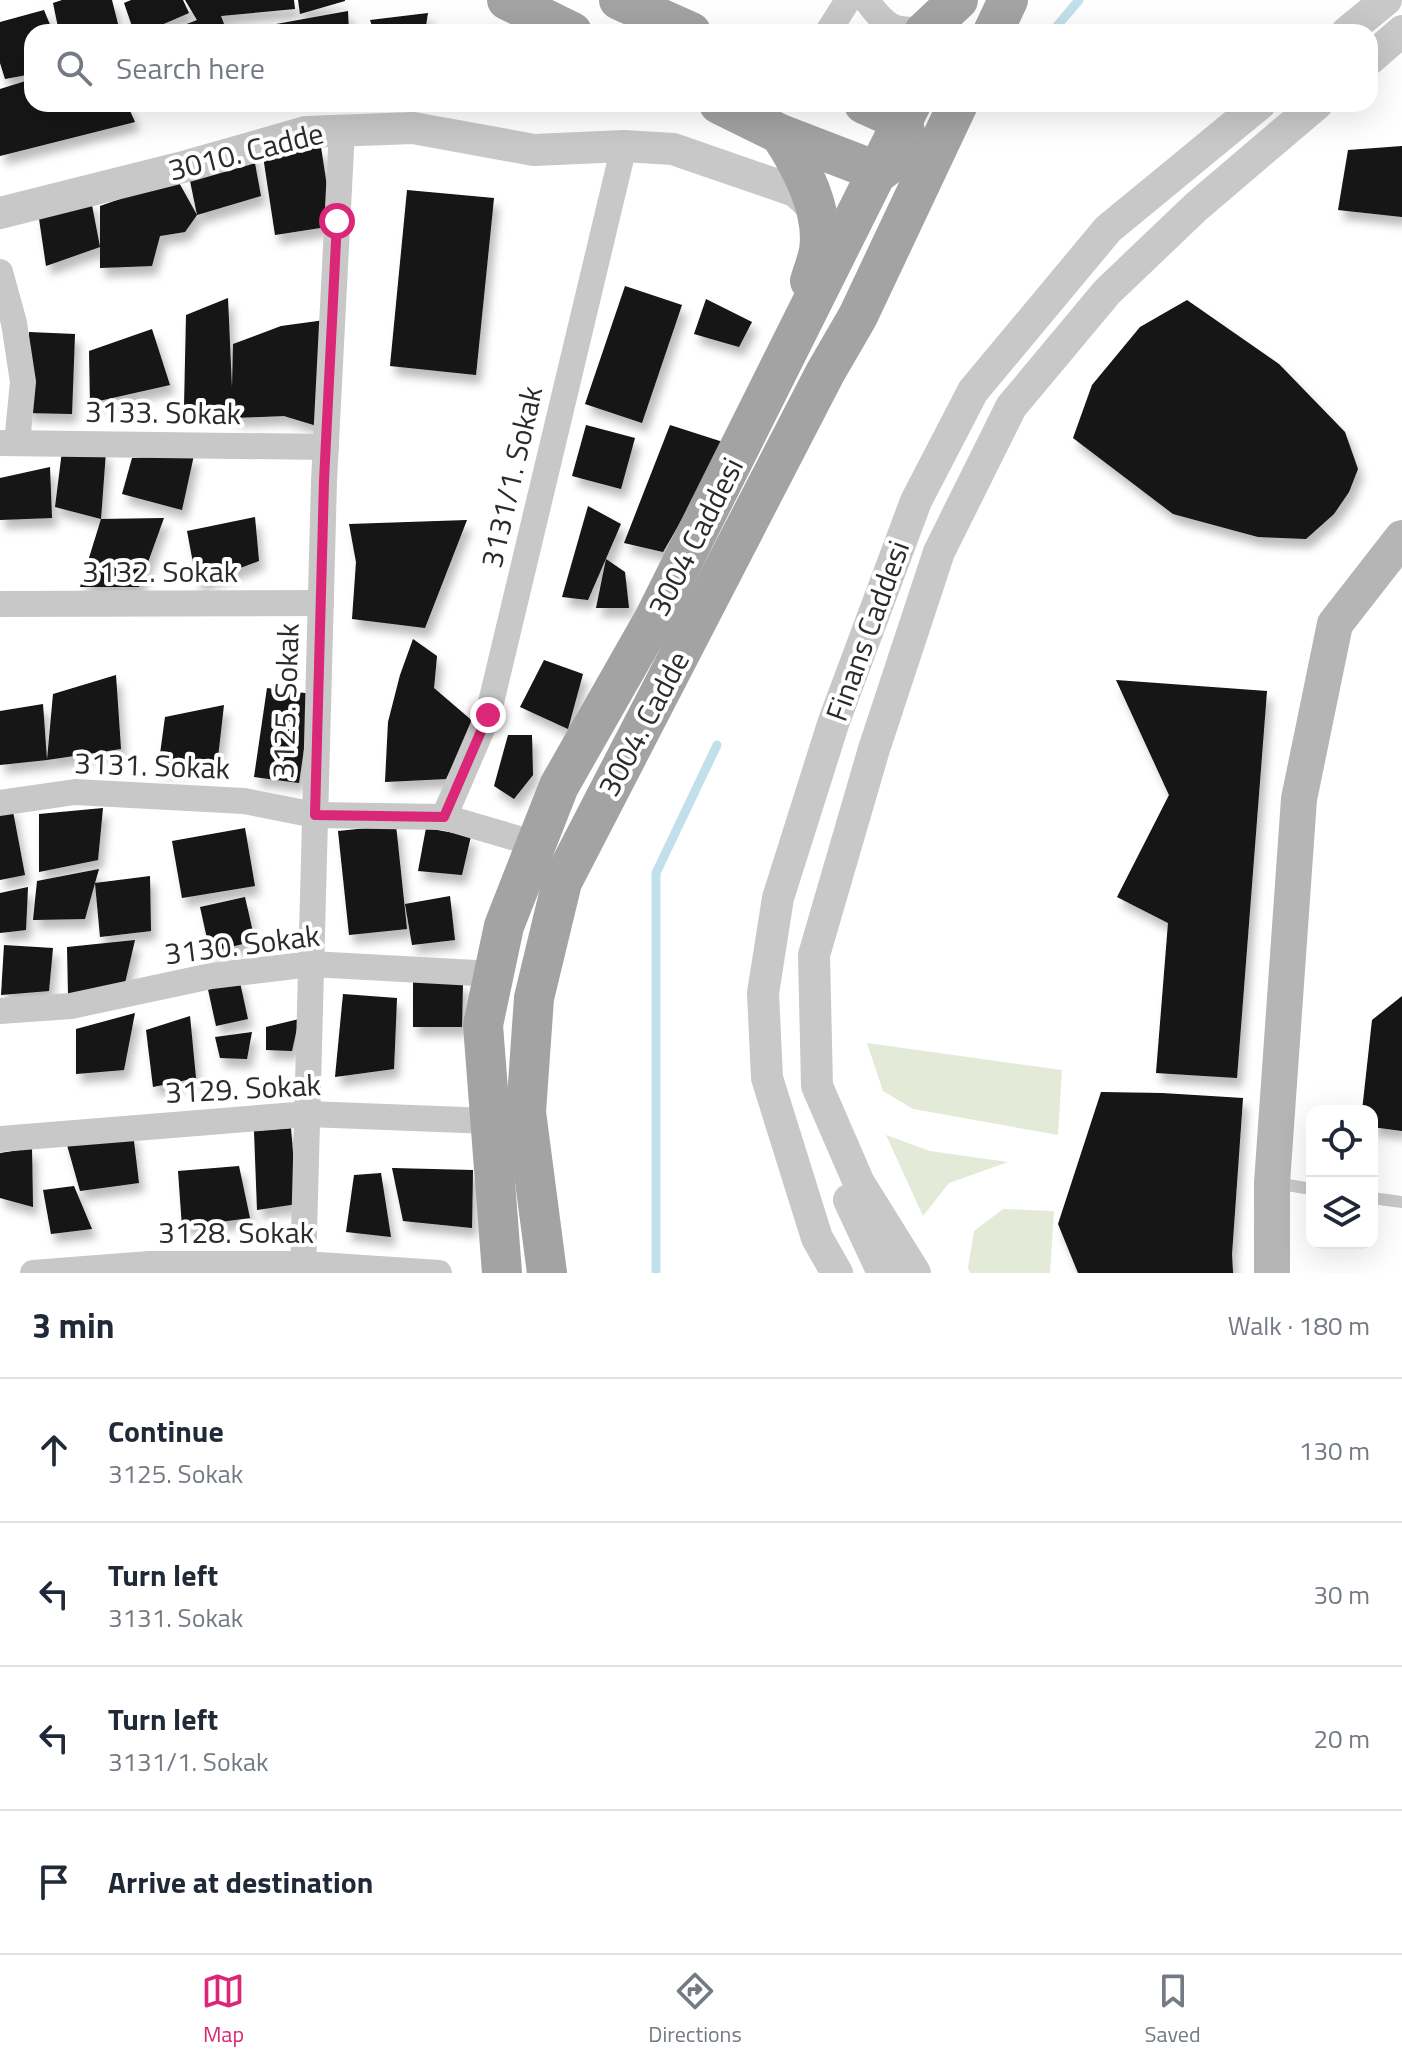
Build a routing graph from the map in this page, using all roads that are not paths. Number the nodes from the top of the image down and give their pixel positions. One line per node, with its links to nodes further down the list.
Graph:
1 (507, 0): 9 (main road)
2 (619, 0): 10 (main road)
3 (848, 0): 11 (street)
4 (866, 0): 12 (street)
5 (958, 0): 13 (main road)
6 (965, 0): 14 (main road)
7 (1008, 0): 15 (main road)
8 (1386, 0): 16 (street)
9 (556, 24)
10 (673, 24)
11 (833, 24)
12 (889, 24)
13 (939, 24)
14 (941, 24)
15 (997, 24)
16 (1357, 24)
17 (1402, 31): 18 (street)
18 (1378, 52)
19 (735, 112): 25 (main road)
20 (873, 112): 26 (main road)
21 (1250, 112): 58 (street, Finans Caddesi)
22 (1308, 112): 45 (street, Finans Caddesi)
23 (953, 115): 26 (main road); 30 (main road)
24 (342, 130): 27 (street, 3010. Cadde); 29 (street, 3010. Cadde); 34 (street, 3125. Sokak)
25 (780, 134): 26 (main road); 28 (main road)
26 (900, 136): 30 (main road); 32 (main road, 3004 Caddesi)
27 (624, 146): 28 (street, 3010. Cadde); 40 (street, 3131/1. Sokak)
28 (816, 210): 32 (main road)
29 (0, 213)
30 (907, 213): 57 (main road, 3004. Cadde)
31 (0, 272): 33 (street)
32 (793, 338): 41 (main road, 3004 Caddesi)
33 (8, 443): 34 (street, 3133. Sokak)
34 (326, 447): 36 (street, 3125. Sokak)
35 (1402, 538): 49 (main road)
36 (321, 603): 37 (street, 3132. Sokak); 39 (street, 3125. Sokak)
37 (0, 604)
38 (0, 803): 39 (street, 3131. Sokak)
39 (315, 815): 40 (street, 3131. Sokak); 42 (street, 3125. Sokak)
40 (444, 817): 41 (street, 3131. Sokak)
41 (536, 844): 43 (main road, 3004 Caddesi)
42 (311, 964): 43 (street, 3130. Sokak); 44 (street, 3130. Sokak); 46 (street, 3125. Sokak)
43 (494, 974): 47 (main road)
44 (0, 1011)
45 (817, 1086): 59 (street, Finans Caddesi); 60 (street, Finans Caddesi)
46 (308, 1114): 47 (street, 3129. Sokak); 48 (street, 3129. Sokak); 53 (street, 3125. Sokak)
47 (490, 1121): 56 (main road)
48 (0, 1139)
49 (1272, 1183): 50 (lane); 61 (street); 62 (main road)
50 (1306, 1188)
51 (1378, 1199): 52 (lane)
52 (1402, 1202)
53 (304, 1269): 54 (street, 3128. Sokak); 55 (street, 3128. Sokak)
54 (33, 1273)
55 (439, 1273)
56 (502, 1273)
57 (547, 1273)
58 (837, 1273)
59 (883, 1273)
60 (915, 1273)
61 (1256, 1273)
62 (1272, 1273)

